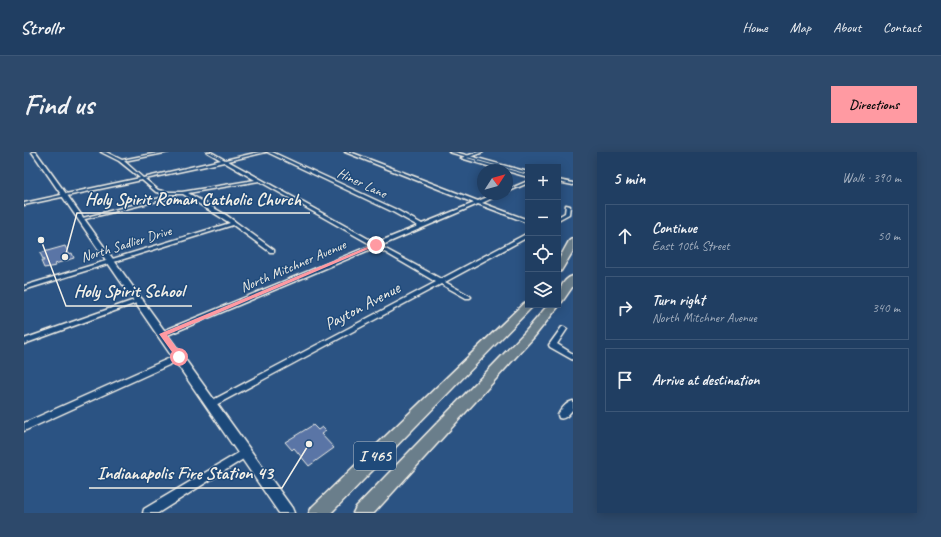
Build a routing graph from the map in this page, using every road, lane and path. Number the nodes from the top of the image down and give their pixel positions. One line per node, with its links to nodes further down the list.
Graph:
1 (34, 152): 24 (main road)
2 (103, 152): 11 (street)
3 (166, 152): 11 (street)
4 (209, 152): 12 (street)
5 (264, 152): 12 (street)
6 (269, 152): 33 (street, Hiner Lane)
7 (347, 152): 26 (street)
8 (451, 152): 10 (street)
9 (481, 152): 10 (street)
10 (466, 158): 13 (street); 15 (street)
11 (121, 161): 17 (street)
12 (224, 161): 17 (street); 18 (street)
13 (486, 164)
14 (513, 172): 16 (street)
15 (525, 172)
16 (525, 175)
17 (143, 179): 23 (street); 24 (street)
18 (260, 180): 23 (street); 36 (street)
19 (561, 182): 21 (street)
20 (525, 183): 22 (street)
21 (573, 184)
22 (513, 188)
23 (184, 193): 30 (street); 32 (street)
24 (65, 195): 27 (street); 30 (main road)
25 (483, 200): 26 (street, North Mitchner Avenue)
26 (478, 202): 31 (street); 33 (street, North Mitchner Avenue)
27 (24, 204)
28 (568, 206): 29 (street)
29 (561, 217)
30 (81, 219): 38 (main road)
31 (525, 221)
32 (234, 223): 37 (street); 38 (street, North Sadlier Drive)
33 (421, 226): 36 (street, North Mitchner Avenue)
34 (526, 236): 41 (street, Payton Avenue)
35 (573, 241): 39 (highway)
36 (376, 245): 41 (street); 49 (street, North Mitchner Avenue)
37 (272, 251)
38 (112, 261): 42 (street, North Sadlier Drive); 45 (main road)
39 (561, 265)
40 (573, 279): 43 (highway)
41 (441, 282): 44 (street); 53 (street, Payton Avenue)
42 (24, 288)
43 (561, 296)
44 (468, 297)
45 (140, 300): 49 (main road); 50 (street)
46 (525, 308): 60 (highway, I 465)
47 (552, 308): 61 (highway, I 465)
48 (564, 329): 52 (street)
49 (163, 334): 51 (main road)
50 (24, 342)
51 (179, 357): 53 (main road); 56 (street)
52 (573, 357)
53 (212, 404): 57 (main road)
54 (573, 404): 55 (street)
55 (562, 415)
56 (24, 427)
57 (245, 453): 58 (street); 59 (main road)
58 (148, 513)
59 (287, 513)
60 (318, 513)
61 (362, 513)

